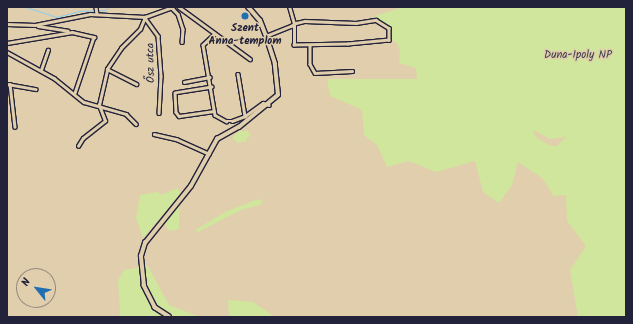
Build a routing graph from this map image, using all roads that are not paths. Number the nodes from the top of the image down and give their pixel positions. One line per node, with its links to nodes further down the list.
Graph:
1 (173, 7): 5 (street); 8 (street)
2 (179, 7): 7 (street)
3 (248, 7): 15 (main road)
4 (289, 7): 11 (street)
5 (165, 8): 9 (street)
6 (97, 10): 9 (street); 12 (street)
7 (182, 11): 8 (street); 14 (street)
8 (178, 14): 17 (street)
9 (145, 17): 22 (street); 36 (street, Ősz utca)
10 (7, 24): 12 (street)
11 (294, 24): 15 (street); 18 (street); 18 (street)
12 (35, 25): 13 (street)
13 (72, 32): 16 (street); 32 (street)
14 (215, 34): 21 (street); 26 (street)
15 (266, 36): 34 (main road)
16 (7, 42)
17 (182, 42)
18 (310, 46): 24 (street)
19 (48, 50): 23 (street)
20 (7, 52): 23 (street)
21 (250, 59)
22 (107, 69): 29 (street); 33 (street)
23 (41, 70): 32 (street)
24 (352, 71)
25 (238, 74): 37 (street)
26 (210, 77): 27 (street); 30 (street)
27 (184, 82)
28 (9, 84): 31 (street); 39 (street)
29 (136, 84)
30 (212, 88): 35 (street); 35 (street)
31 (36, 89)
32 (75, 93): 33 (street)
33 (100, 105): 38 (street); 41 (street)
34 (269, 105): 37 (street); 42 (main road)
35 (215, 110): 37 (street)
36 (159, 113)
37 (245, 116)
38 (136, 124)
39 (15, 127)
40 (154, 134): 42 (street)
41 (78, 146)
42 (209, 154): 43 (main road)
43 (169, 317)

